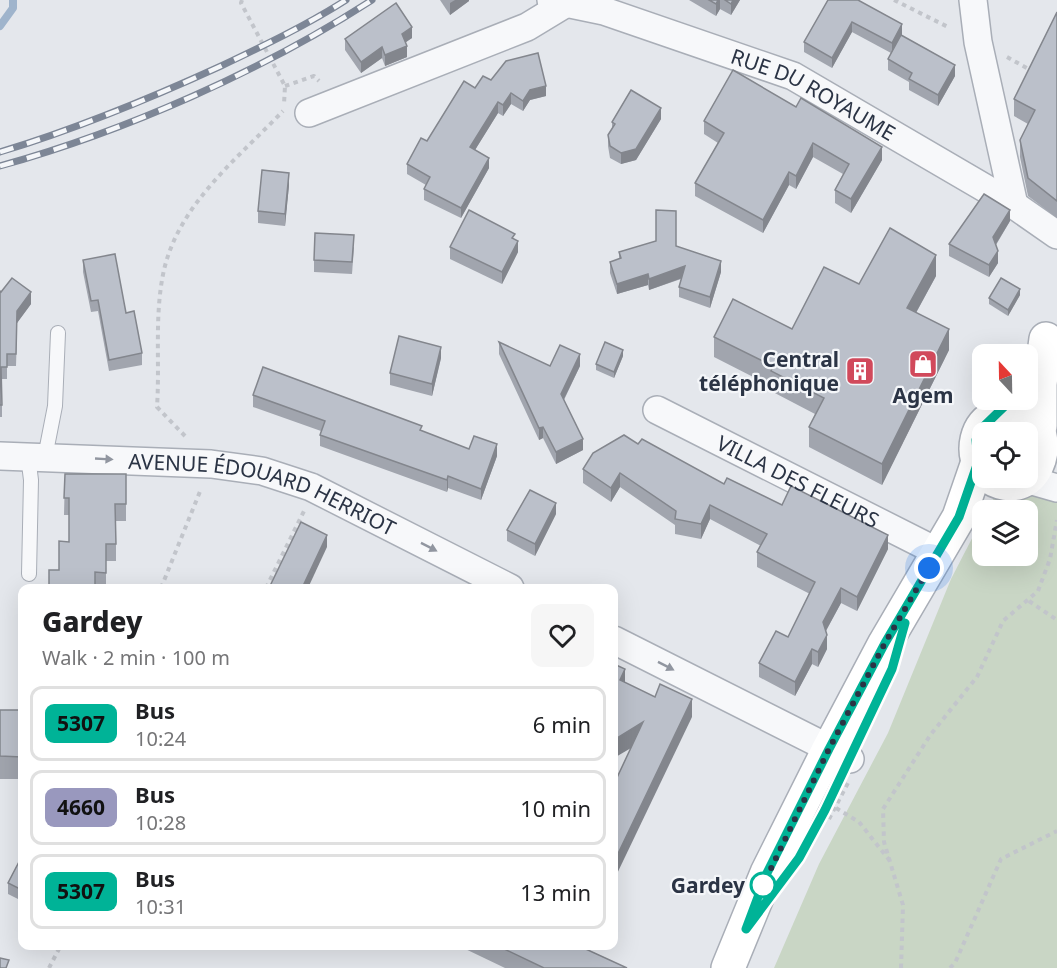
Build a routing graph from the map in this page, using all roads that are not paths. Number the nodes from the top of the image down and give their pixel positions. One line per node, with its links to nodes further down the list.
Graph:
1 (973, 0): 4 (street)
2 (558, 2): 3 (street); 4 (street, RUE DU ROYAUME)
3 (309, 113)
4 (1014, 205): 5 (street, RUE DU ROYAUME)
5 (1057, 235)
6 (1052, 329): 8 (main road); 13 (main road)
7 (58, 333): 15 (lane)
8 (1038, 352)
9 (657, 410): 18 (street, VILLA DES FLEURS)
10 (1001, 410): 12 (main road)
11 (1011, 410): 13 (main road)
12 (987, 422)
13 (1048, 443): 16 (main road)
14 (0, 456): 15 (street, AVENUE ÉDOUARD HERRIOT)
15 (37, 456): 19 (lane); 20 (street, AVENUE ÉDOUARD HERRIOT, one-way to 20)
16 (1038, 466)
17 (996, 488): 18 (main road)
18 (938, 552): 22 (main road)
19 (29, 574)
20 (502, 584)
21 (618, 642): 22 (street, one-way to 22)
22 (839, 754): 23 (main road)
23 (728, 968)

